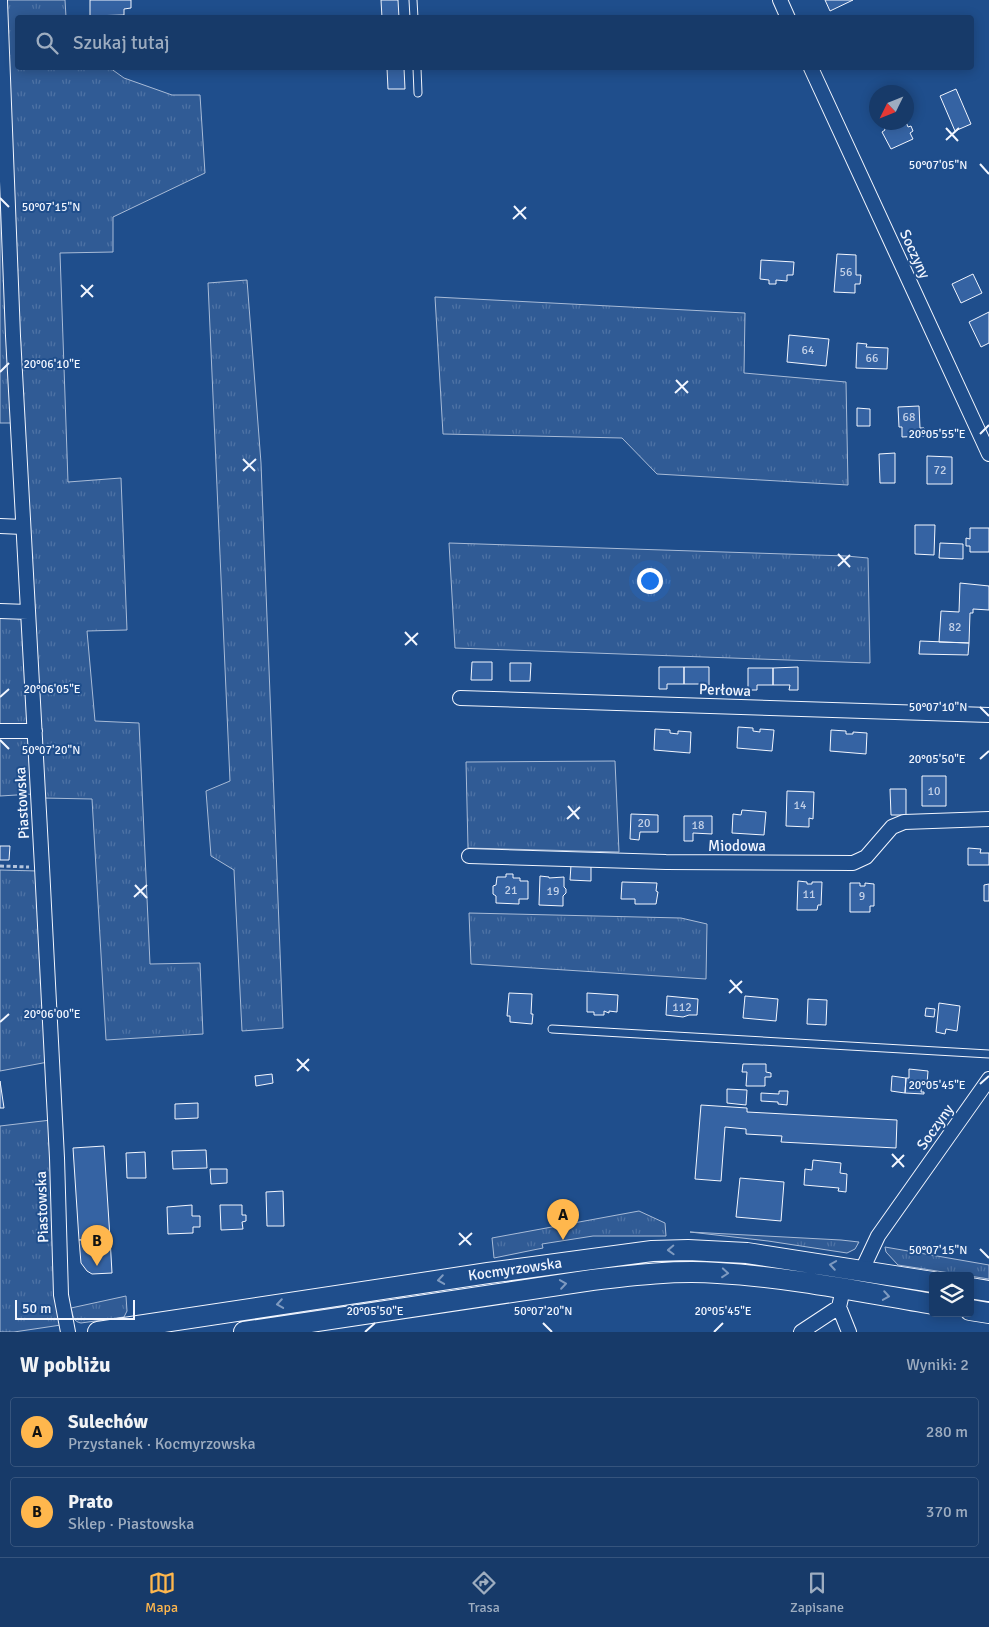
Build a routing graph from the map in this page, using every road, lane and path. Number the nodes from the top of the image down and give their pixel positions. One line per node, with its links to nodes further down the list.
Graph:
1 (413, 0): 4 (lane)
2 (780, 0): 5 (street)
3 (0, 1): 11 (street, Piastowska)
4 (414, 15)
5 (787, 15)
6 (416, 70): 8 (lane)
7 (812, 70): 9 (street, Soczyny)
8 (418, 93)
9 (989, 454)
10 (0, 526): 11 (street)
11 (23, 527): 13 (street, Piastowska)
12 (0, 611): 13 (street)
13 (28, 612): 17 (street, Piastowska)
14 (460, 698): 15 (street, Perłowa)
15 (989, 715)
16 (0, 731): 17 (street)
17 (35, 731): 21 (street, Piastowska)
18 (989, 819): 19 (street, Miodowa)
19 (469, 856)
20 (0, 866): 21 (path)
21 (42, 867): 33 (street, Piastowska)
22 (552, 1029): 23 (lane)
23 (989, 1054)
24 (989, 1079): 25 (street, Soczyny)
25 (862, 1270): 26 (main road, Kocmyrzowska); 34 (main road, Kocmyrzowska, one-way to 34)
26 (929, 1281)
27 (974, 1289): 28 (main road)
28 (989, 1291)
29 (841, 1298): 30 (main road, Kocmyrzowska, one-way to 30); 35 (main road, Kocmyrzowska, one-way to 29); 36 (street); 37 (street)
30 (929, 1304)
31 (974, 1311): 32 (main road)
32 (989, 1313)
33 (68, 1332)
34 (98, 1332)
35 (244, 1332)
36 (801, 1332)
37 (849, 1332)

